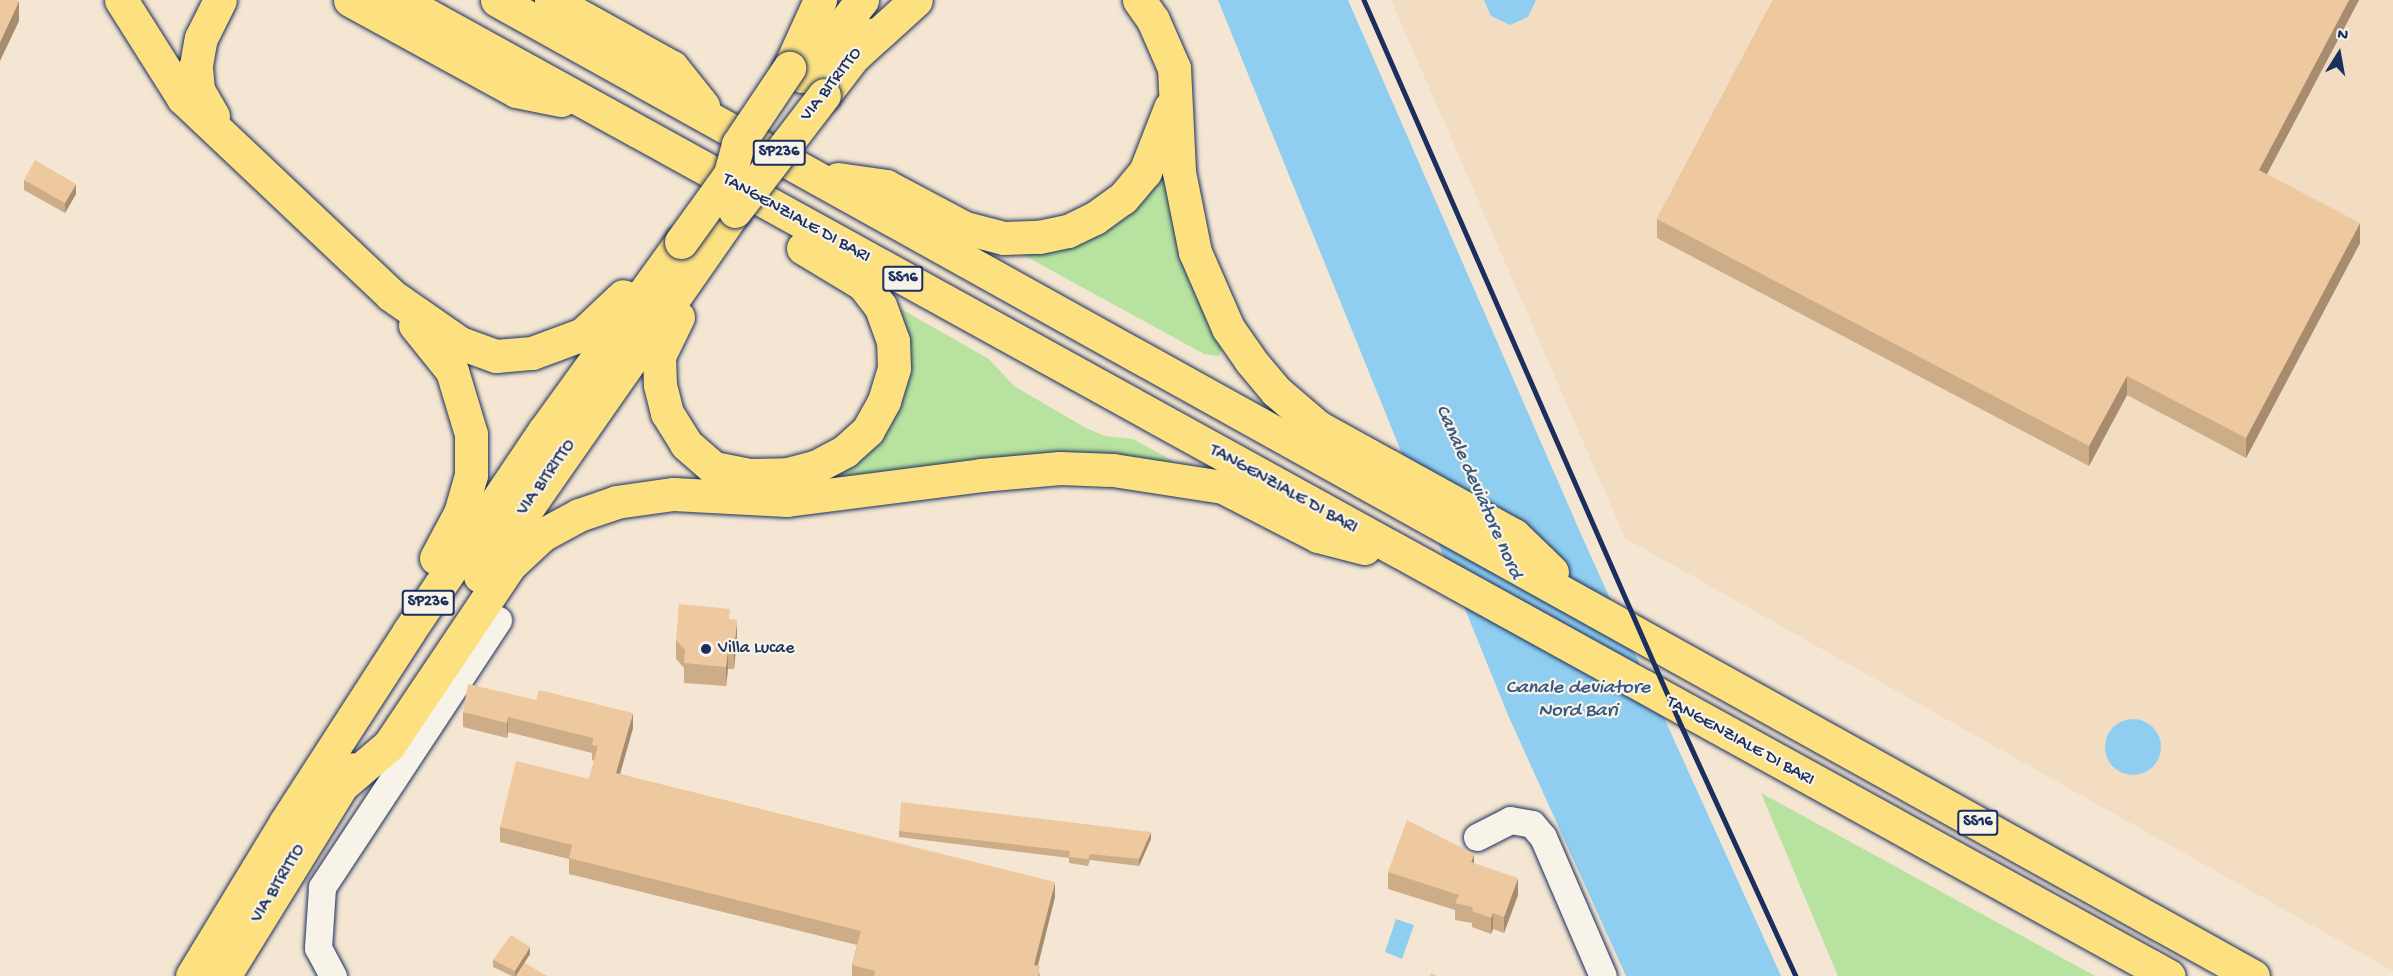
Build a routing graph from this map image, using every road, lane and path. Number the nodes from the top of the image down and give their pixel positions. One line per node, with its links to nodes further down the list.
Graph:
1 (122, 0): 17 (main road)
2 (220, 0): 17 (main road)
3 (351, 0): 15 (main road)
4 (400, 0): 15 (main road, TANGENZIALE DI BARI / SS16)
5 (497, 0): 16 (main road, SS16)
6 (551, 0): 16 (main road)
7 (820, 0): 13 (main road)
8 (862, 0): 13 (main road, VIA BITRITTO / SP236)
9 (898, 0): 12 (main road, VIA BITRITTO / SP236)
10 (916, 0): 12 (main road)
11 (1139, 0): 14 (main road)
12 (852, 58): 13 (main road, VIA BITRITTO / SP236)
13 (805, 80): 19 (main road, VIA BITRITTO / SP236, bridge); 19 (main road, VIA BITRITTO / SP236, bridge)
14 (1172, 100): 18 (main road); 22 (main road)
15 (592, 106): 19 (main road, TANGENZIALE DI BARI / SS16)
16 (714, 119): 18 (main road, SS16)
17 (224, 136): 21 (main road)
18 (820, 177): 22 (main road, SS16)
19 (736, 204): 19 (main road); 20 (main road, VIA BITRITTO / SP236, bridge); 21 (main road); 23 (main road, TANGENZIALE DI BARI / SS16)
20 (692, 249): 25 (main road, VIA BITRITTO / SP236); 26 (main road, VIA BITRITTO / SP236)
21 (391, 296): 26 (main road)
22 (1400, 487): 34 (main road, SS16)
23 (1405, 558): 25 (main road); 33 (main road, TANGENZIALE DI BARI / SS16)
24 (498, 620): 31 (street)
25 (341, 786): 26 (main road, VIA BITRITTO / SP236)
26 (300, 824): 28 (main road, VIA BITRITTO / SP236); 29 (main road, VIA BITRITTO / SP236); 30 (main road)
27 (1477, 837): 32 (street)
28 (192, 976)
29 (224, 976)
30 (248, 976)
31 (333, 976)
32 (1603, 976)
33 (2169, 976)
34 (2253, 976)

